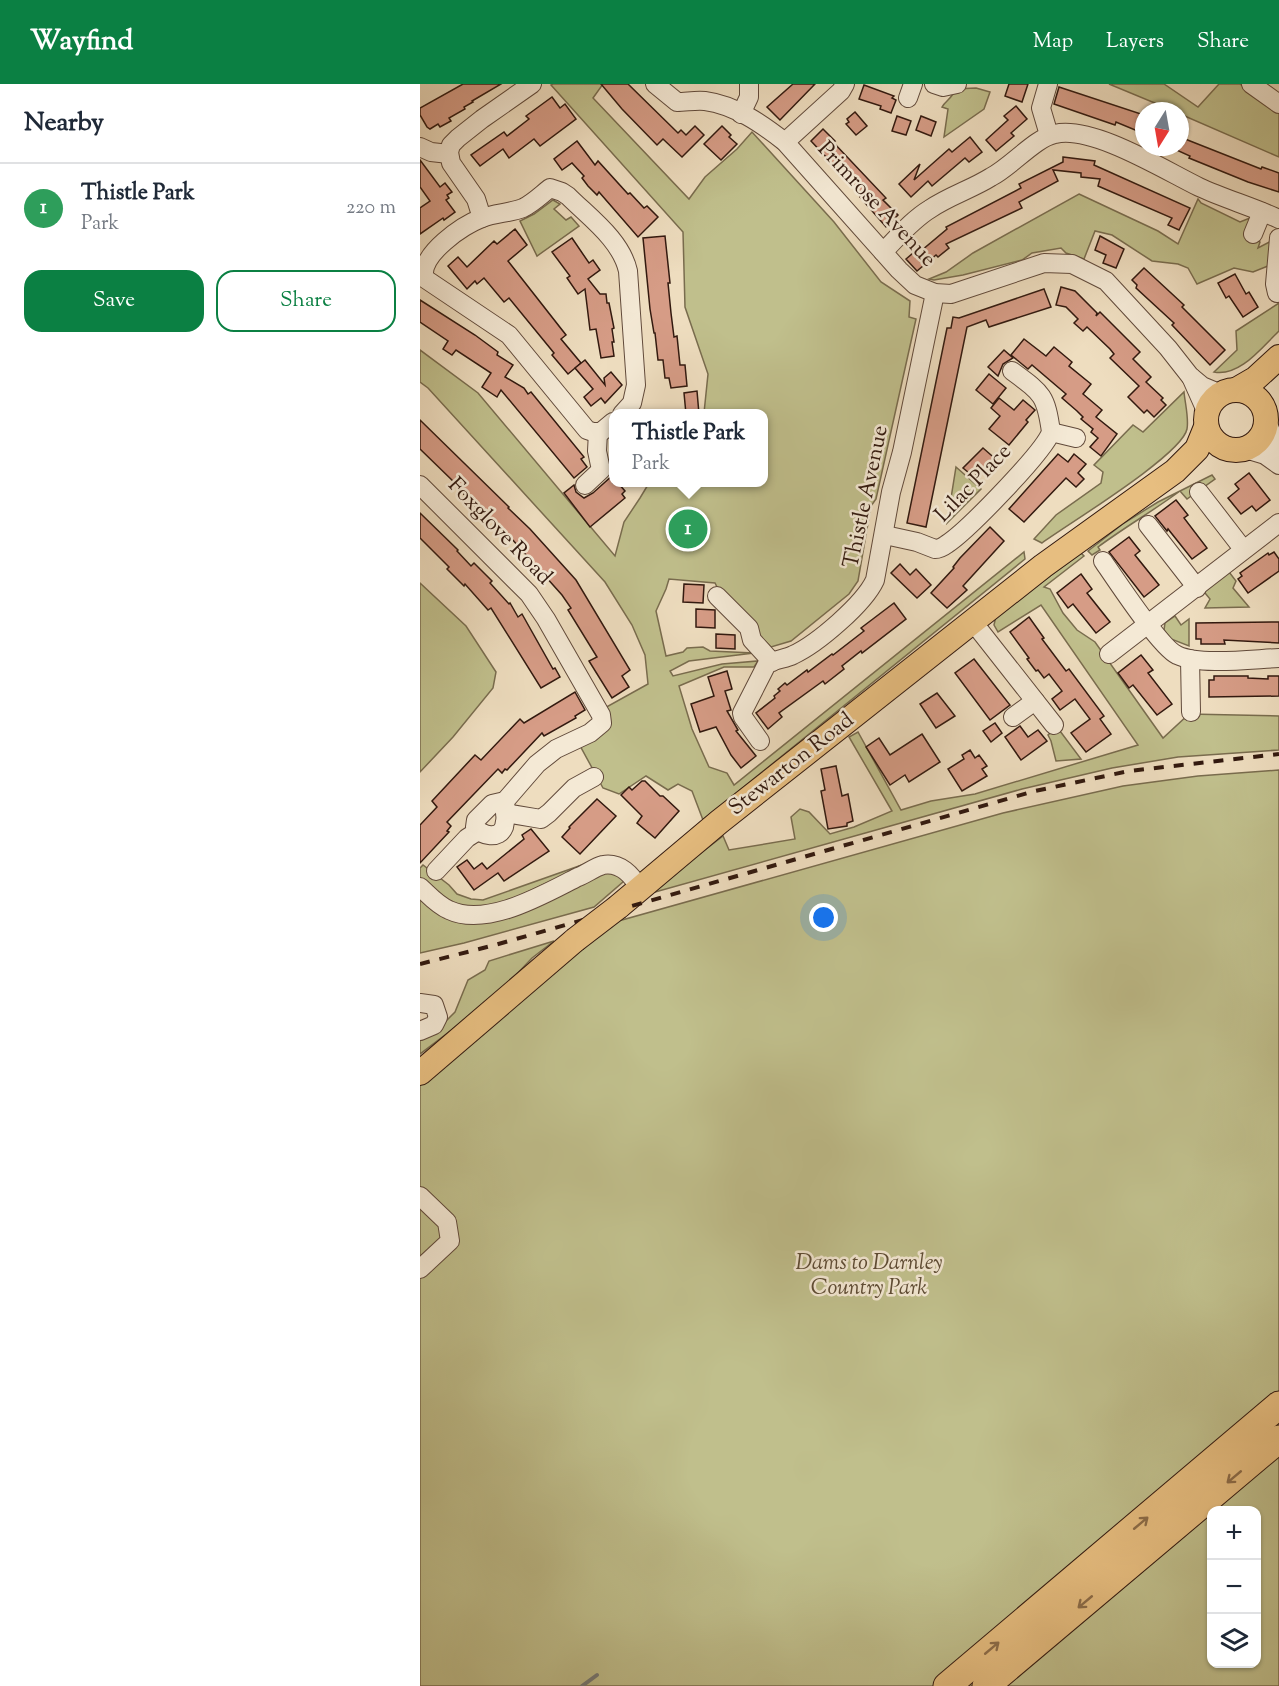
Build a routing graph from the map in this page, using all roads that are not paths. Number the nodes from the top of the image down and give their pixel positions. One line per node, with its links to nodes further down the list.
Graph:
1 (532, 84): 12 (street)
2 (655, 84): 8 (street, Primrose Avenue)
3 (749, 84): 8 (street)
4 (845, 84): 10 (street)
5 (1048, 84): 9 (street)
6 (1251, 84): 7 (street)
7 (1279, 104)
8 (741, 114): 10 (street, Primrose Avenue)
9 (1049, 135): 13 (street); 18 (street)
10 (786, 142): 18 (street, Primrose Avenue)
11 (420, 147): 12 (street)
12 (449, 154): 14 (street)
13 (1262, 212): 15 (street); 16 (street)
14 (482, 218): 19 (street); 26 (street)
15 (1279, 219)
16 (1253, 234)
17 (1279, 238): 21 (street)
18 (883, 252): 20 (street, Primrose Avenue)
19 (421, 271): 29 (street)
20 (935, 293): 24 (street, Primrose Avenue); 41 (street, Thistle Avenue)
21 (1277, 293)
22 (1277, 359): 25 (main road, Stewarton Road); 27 (main road, Stewarton Road)
23 (1012, 371): 30 (street)
24 (1190, 376): 25 (street, Primrose Avenue); 28 (street, Primrose Avenue)
25 (1229, 392): 27 (main road); 28 (main road, Stewarton Road)
26 (628, 409)
27 (1265, 415): 32 (main road, Stewarton Road); 33 (street)
28 (1206, 420): 32 (main road); 35 (main road, Stewarton Road)
29 (605, 427): 37 (street)
30 (1052, 432): 31 (street); 41 (street, Lilac Place)
31 (1076, 438)
32 (1240, 450): 34 (street); 35 (main road, Stewarton Road)
33 (1279, 452)
34 (1279, 465)
35 (1175, 471): 46 (main road, Stewarton Road)
36 (420, 485): 58 (street, Foxglove Road)
37 (585, 485)
38 (1199, 492): 42 (street)
39 (1279, 523): 42 (street)
40 (1148, 525): 44 (street)
41 (885, 535): 51 (street, Thistle Avenue)
42 (1243, 549): 44 (street)
43 (1103, 561): 47 (street)
44 (1197, 588): 47 (street)
45 (717, 596): 51 (street)
46 (974, 622): 52 (street); 61 (main road, Stewarton Road)
47 (1149, 624): 48 (street); 50 (street)
48 (1109, 654)
49 (1279, 658): 50 (street)
50 (1190, 659): 53 (street)
51 (772, 662): 56 (street)
52 (1035, 701): 54 (street); 55 (street)
53 (1191, 712)
54 (1013, 717)
55 (1054, 725)
56 (760, 741)
57 (594, 777): 58 (street)
58 (505, 807): 59 (street, Foxglove Road)
59 (436, 871)
60 (420, 887): 61 (street)
61 (639, 888): 64 (main road, Stewarton Road, bridge)
62 (420, 1003): 63 (street)
63 (420, 1030)
64 (420, 1073)
65 (420, 1196): 66 (street)
66 (420, 1269)
67 (1279, 1405): 69 (highway, one-way to 67)
68 (1279, 1439): 70 (highway, one-way to 70)
69 (947, 1686)
70 (986, 1686)

